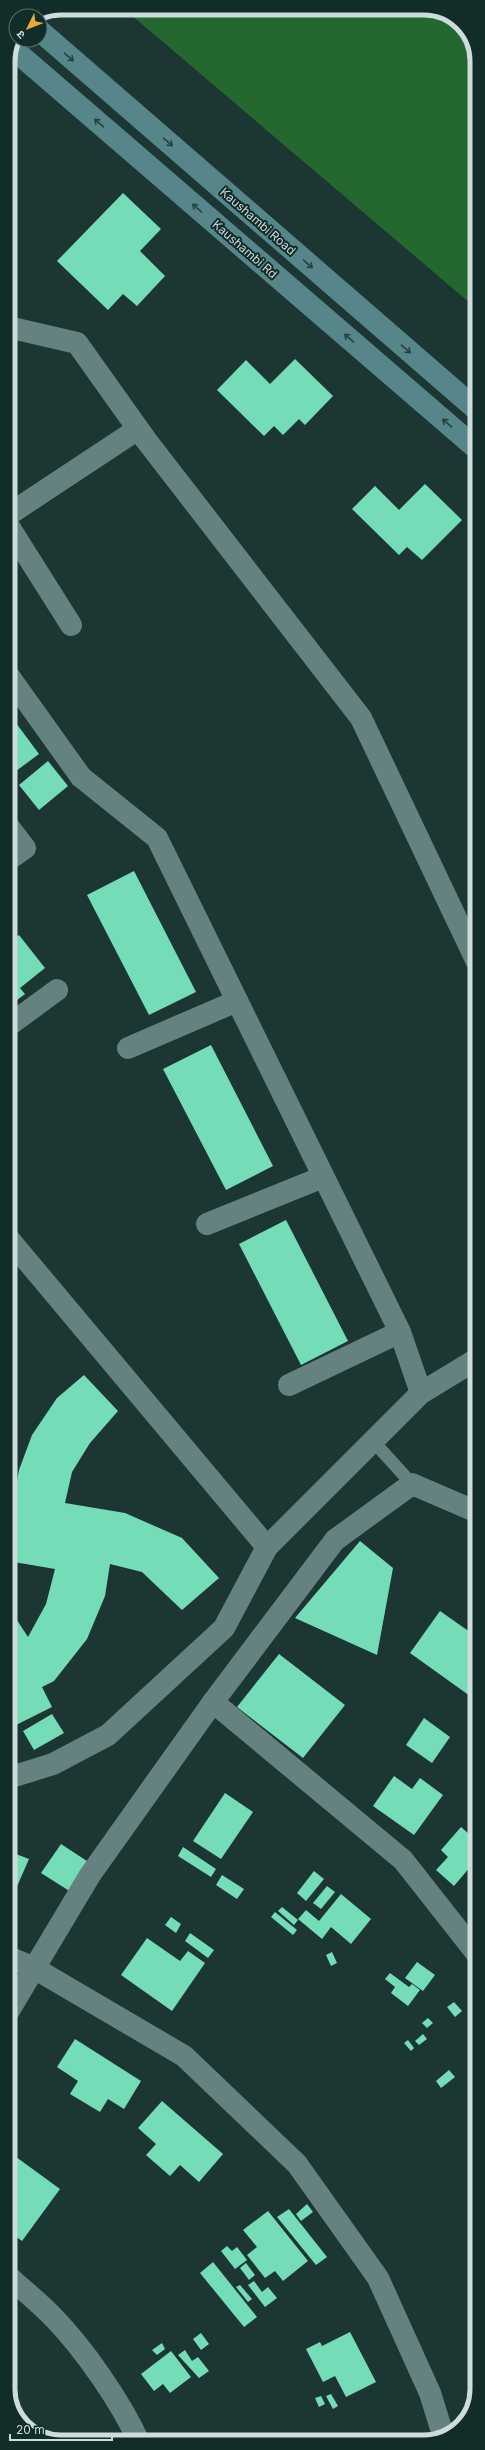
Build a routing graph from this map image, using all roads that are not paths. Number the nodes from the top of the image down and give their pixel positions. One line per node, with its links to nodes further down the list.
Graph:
1 (48, 38): 4 (main road, Kaushambi Road, one-way to 4)
2 (16, 52): 6 (main road, Kaushambi Rd, one-way to 2)
3 (15, 329): 5 (street)
4 (470, 404)
5 (138, 429): 7 (street); 13 (street)
6 (470, 443)
7 (15, 510)
8 (15, 536): 9 (street)
9 (71, 625)
10 (15, 685): 15 (street)
11 (15, 835): 12 (street)
12 (15, 855)
13 (470, 947)
14 (57, 990): 16 (street)
15 (237, 1000): 17 (street); 18 (street)
16 (15, 1021)
17 (128, 1048)
18 (323, 1177): 19 (street); 21 (street)
19 (207, 1224)
20 (15, 1246): 28 (street)
21 (400, 1332): 23 (street); 24 (street)
22 (470, 1363): 24 (street)
23 (289, 1385)
24 (421, 1393): 25 (street)
25 (373, 1441): 26 (lane); 28 (street)
26 (412, 1484): 27 (street); 29 (street)
27 (470, 1509)
28 (267, 1547): 30 (street)
29 (213, 1702): 31 (street); 33 (street)
30 (15, 1776)
31 (470, 1945)
32 (15, 1960): 33 (street)
33 (34, 1968): 34 (street); 36 (street)
34 (15, 2000)
35 (15, 2282): 37 (street)
36 (442, 2432)
37 (136, 2435)

